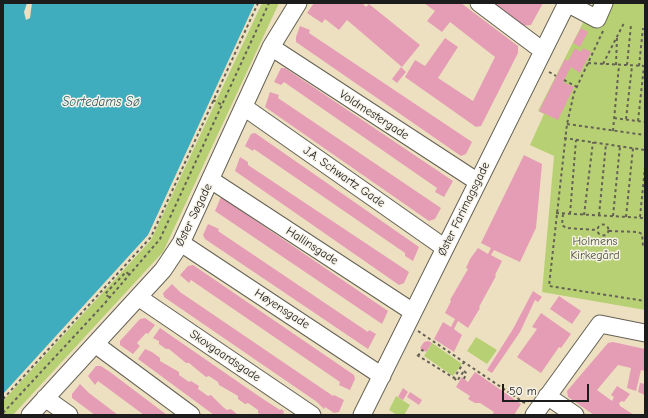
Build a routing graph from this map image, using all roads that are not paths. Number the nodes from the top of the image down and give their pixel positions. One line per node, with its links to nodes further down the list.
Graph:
1 (298, 3): 5 (street, Øster Søgade)
2 (479, 3): 6 (street)
3 (567, 3): 4 (street); 6 (street, Øster Farimagsgade)
4 (604, 3)
5 (271, 47): 7 (street, Øster Søgade); 9 (street, Voldmestergade)
6 (543, 51): 9 (street, Øster Farimagsgade)
7 (244, 107): 8 (street, Øster Søgade); 11 (street, J.A. Schwartz Gade)
8 (210, 180): 10 (street, Øster Søgade); 13 (street, Hallinsgade)
9 (478, 182): 11 (street, Øster Farimagsgade)
10 (182, 243): 12 (street, Øster Søgade); 16 (street, Høyensgade)
11 (445, 248): 13 (street, Øster Farimagsgade)
12 (138, 298): 15 (street, Øster Søgade); 23 (street, Skovgaardsgade)
13 (410, 318): 16 (street, Øster Farimagsgade)
14 (645, 333): 17 (street)
15 (94, 344): 18 (street, Øster Søgade); 22 (street)
16 (382, 376): 24 (street, Øster Farimagsgade)
17 (547, 396): 19 (street); 25 (street)
18 (45, 398): 20 (street, Øster Søgade); 21 (street)
19 (535, 413)
20 (30, 415)
21 (69, 415)
22 (191, 415)
23 (312, 415)
24 (362, 415)
25 (575, 415)

